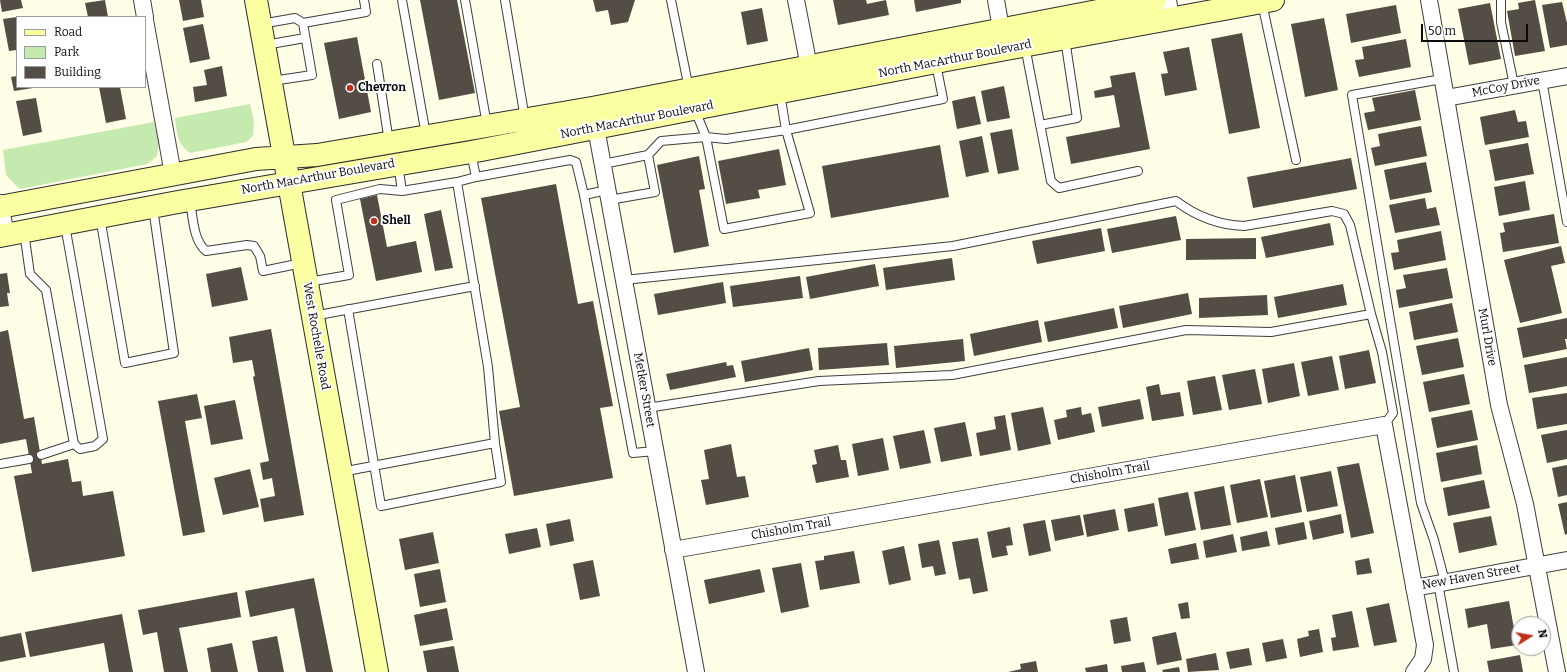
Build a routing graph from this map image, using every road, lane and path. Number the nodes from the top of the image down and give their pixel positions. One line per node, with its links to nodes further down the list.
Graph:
1 (142, 0): 15 (street)
2 (256, 0): 18 (main road, West Rochelle Road)
3 (364, 0): 16 (lane)
4 (402, 0): 40 (lane)
5 (465, 0): 38 (lane)
6 (505, 0): 36 (lane)
7 (670, 0): 33 (lane)
8 (796, 0): 26 (street)
9 (996, 0): 21 (street)
10 (1155, 0): 21 (main road, North MacArthur Boulevard)
11 (1429, 0): 27 (street, Murl Drive)
12 (1502, 0): 30 (lane)
13 (1268, 1): 14 (main road, North MacArthur Boulevard); 46 (lane)
14 (1169, 9): 20 (main road, North MacArthur Boulevard)
15 (145, 16)
16 (303, 23): 18 (lane); 19 (lane)
17 (146, 24): 50 (street)
18 (260, 24): 22 (main road, West Rochelle Road)
19 (306, 38): 22 (lane); 29 (lane)
20 (1065, 38): 21 (main road, North MacArthur Boulevard); 37 (lane)
21 (1010, 41): 23 (main road, North MacArthur Boulevard); 26 (main road, North MacArthur Boulevard); 37 (lane)
22 (264, 45): 29 (main road, West Rochelle Road)
23 (936, 62): 26 (main road, North MacArthur Boulevard); 39 (lane)
24 (376, 64): 42 (lane)
25 (1567, 76): 28 (street, McCoy Drive)
26 (811, 77): 31 (main road, North MacArthur Boulevard); 33 (main road, North MacArthur Boulevard)
27 (1442, 79): 32 (street, Murl Drive); 83 (lane)
28 (1542, 80): 30 (street, McCoy Drive); 61 (lane)
29 (271, 82): 45 (main road, West Rochelle Road)
30 (1514, 85): 32 (street, McCoy Drive)
31 (780, 92): 33 (main road, North MacArthur Boulevard); 39 (lane)
32 (1446, 98): 82 (street, Murl Drive)
33 (692, 99): 35 (main road, North MacArthur Boulevard); 41 (lane)
34 (557, 114): 35 (main road, North MacArthur Boulevard); 36 (main road, North MacArthur Boulevard); 43 (main road)
35 (594, 118): 43 (main road, North MacArthur Boulevard); 48 (street, Metker Street)
36 (525, 120): 38 (main road, North MacArthur Boulevard)
37 (1040, 125): 49 (lane)
38 (487, 126): 40 (main road, North MacArthur Boulevard)
39 (786, 130): 41 (lane); 41 (lane)
40 (426, 136): 42 (main road, North MacArthur Boulevard)
41 (706, 138): 44 (lane)
42 (389, 142): 45 (main road, North MacArthur Boulevard)
43 (471, 152): 47 (main road, North MacArthur Boulevard); 51 (lane)
44 (648, 155): 48 (lane); 56 (lane)
45 (284, 157): 50 (main road, North MacArthur Boulevard); 52 (main road, West Rochelle Road)
46 (1296, 160)
47 (398, 164): 52 (main road, North MacArthur Boulevard); 54 (lane)
48 (603, 164): 56 (street, Metker Street)
49 (1138, 171)
50 (172, 174): 58 (main road, North MacArthur Boulevard)
51 (476, 177): 53 (lane); 55 (lane)
52 (289, 182): 57 (main road, North MacArthur Boulevard); 64 (main road, West Rochelle Road)
53 (457, 182): 54 (lane); 66 (lane)
54 (402, 191): 64 (lane)
55 (584, 194): 56 (lane); 74 (lane)
56 (608, 195): 65 (street, Metker Street)
57 (190, 200): 59 (main road, North MacArthur Boulevard); 64 (lane)
58 (0, 206): 63 (street)
59 (153, 207): 60 (main road, North MacArthur Boulevard); 60 (lane)
60 (100, 217): 62 (main road, North MacArthur Boulevard)
61 (1567, 222)
62 (65, 224): 63 (main road, North MacArthur Boulevard); 73 (lane)
63 (10, 234): 73 (lane)
64 (305, 273): 69 (main road, West Rochelle Road)
65 (624, 280): 68 (lane); 70 (street, Metker Street)
66 (476, 286): 67 (lane); 72 (lane)
67 (348, 309): 69 (lane); 78 (lane)
68 (1371, 314): 70 (lane); 71 (lane)
69 (313, 316): 79 (main road, West Rochelle Road)
70 (647, 408): 74 (street, Metker Street)
71 (1384, 425): 80 (street, Chisholm Trail); 84 (street)
72 (495, 443): 78 (lane); 78 (lane)
73 (74, 444): 75 (lane)
74 (655, 451): 80 (street, Metker Street)
75 (41, 456)
76 (29, 459): 77 (lane)
77 (0, 464)
78 (373, 466): 79 (lane)
79 (340, 472): 85 (main road, West Rochelle Road)
80 (674, 550): 86 (street, Metker Street)
81 (1567, 560): 82 (street, New Haven Street)
82 (1538, 565): 83 (street, New Haven Street); 89 (street, Murl Drive)
83 (1441, 583): 84 (street, New Haven Street); 88 (lane)
84 (1414, 588): 87 (street, New Haven Street)
85 (377, 672)
86 (696, 672)
87 (1414, 672)
88 (1454, 672)
89 (1557, 672)

